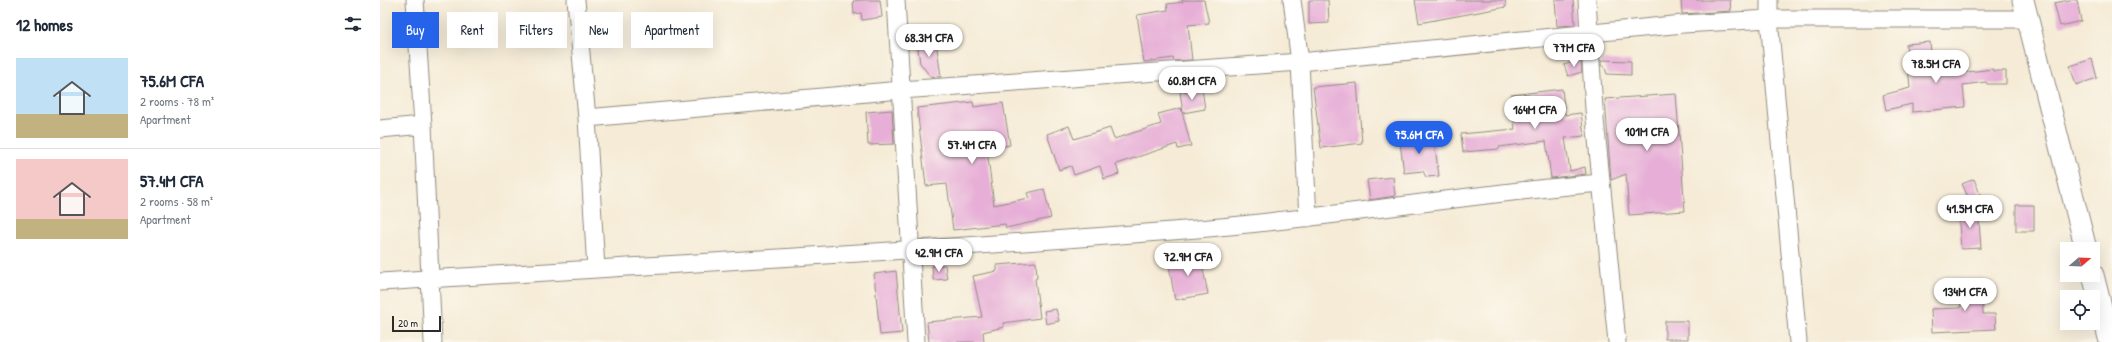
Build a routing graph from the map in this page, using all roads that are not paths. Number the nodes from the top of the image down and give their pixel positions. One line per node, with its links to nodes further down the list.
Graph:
1 (415, 0): 13 (street)
2 (576, 0): 12 (street)
3 (896, 0): 11 (street)
4 (1292, 0): 10 (street)
5 (1587, 0): 9 (street)
6 (1769, 0): 8 (street)
7 (2026, 10): 8 (street); 17 (street)
8 (1769, 19): 9 (street); 26 (street)
9 (1589, 33): 10 (street); 15 (street)
10 (1300, 62): 11 (street); 16 (street)
11 (901, 90): 12 (street); 18 (street)
12 (587, 118): 19 (street)
13 (423, 125): 14 (street); 20 (street)
14 (380, 128)
15 (1601, 183): 16 (street); 25 (street)
16 (1308, 218): 18 (street)
17 (2084, 242)
18 (909, 250): 19 (street); 24 (street)
19 (596, 269): 20 (street)
20 (431, 279): 21 (street); 23 (street)
21 (380, 282)
22 (2095, 282): 27 (street)
23 (433, 342)
24 (916, 342)
25 (1617, 342)
26 (1798, 342)
27 (2110, 342)

